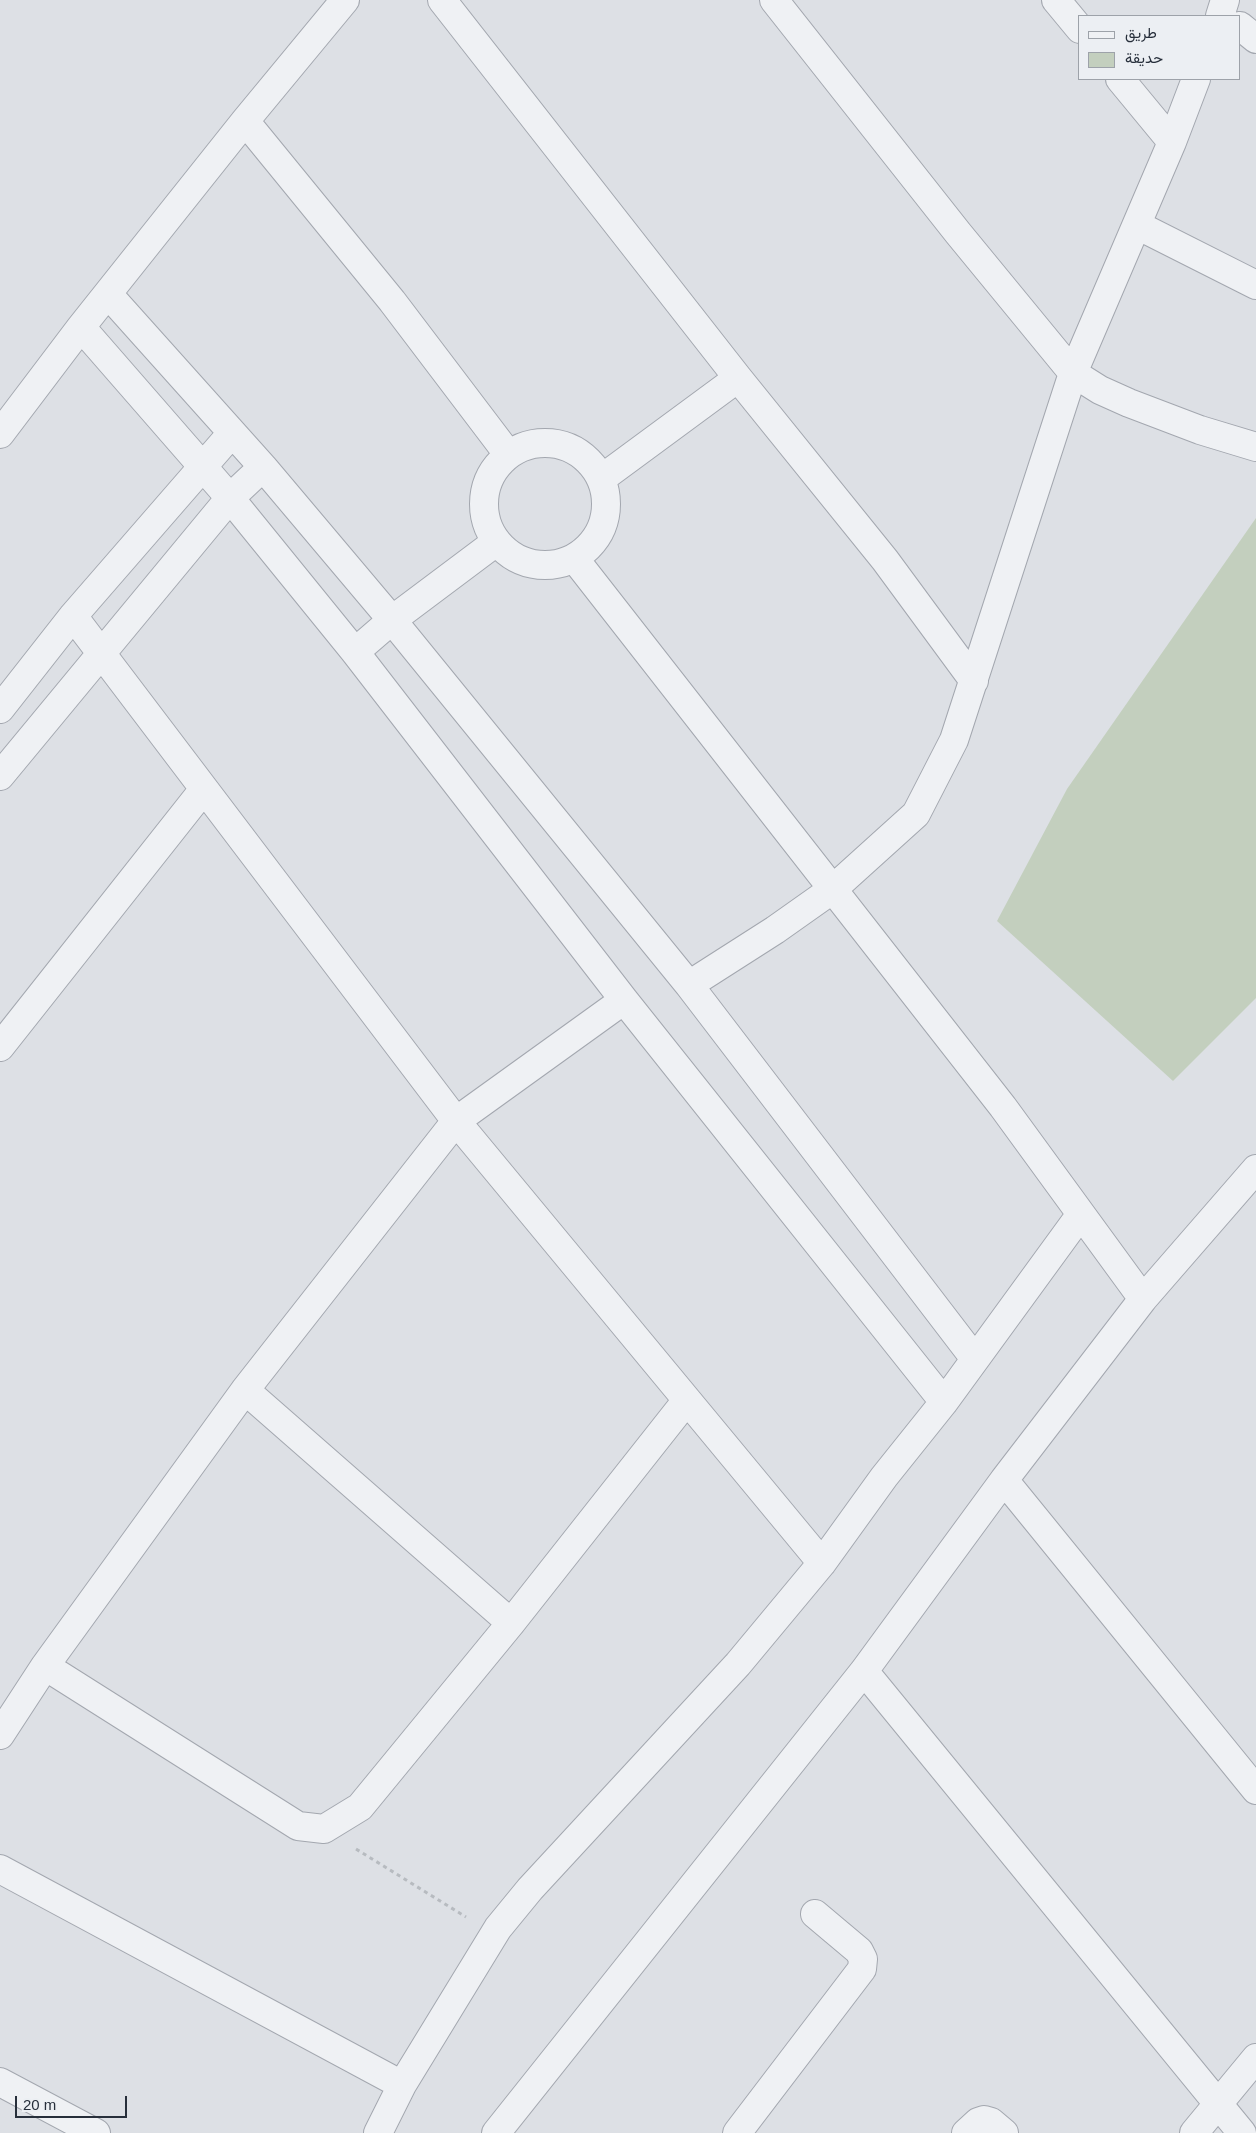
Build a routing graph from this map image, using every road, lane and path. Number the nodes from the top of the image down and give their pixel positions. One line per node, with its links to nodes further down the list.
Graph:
1 (345, 0): 10 (street)
2 (442, 0): 17 (street)
3 (774, 0): 16 (street)
4 (1056, 0): 6 (street)
5 (1241, 26): 7 (street)
6 (1078, 27)
7 (1256, 39)
8 (1121, 80): 11 (street)
9 (1196, 80): 11 (street)
10 (244, 121): 14 (street); 21 (street)
11 (1172, 142): 12 (street)
12 (1137, 224): 13 (street); 16 (street)
13 (1256, 285)
14 (108, 294): 15 (street); 18 (street)
15 (81, 327): 19 (street); 23 (street)
16 (1073, 373): 20 (street); 32 (street)
17 (738, 378): 24 (street); 32 (street)
18 (232, 433): 22 (street); 23 (street)
19 (0, 434)
20 (1256, 447)
21 (508, 454): 24 (street); 26 (street)
22 (262, 467): 25 (street); 29 (street)
23 (202, 468): 25 (street); 28 (street)
24 (601, 479): 27 (street)
25 (230, 498): 30 (street); 31 (street)
26 (496, 542): 27 (street); 29 (street)
27 (574, 558): 36 (street)
28 (74, 616): 30 (street); 33 (street)
29 (392, 620): 31 (street); 37 (street)
30 (102, 652): 34 (street); 35 (street)
31 (354, 652): 38 (street)
32 (974, 680): 36 (street)
33 (0, 709)
34 (0, 776)
35 (204, 789): 39 (street); 40 (street)
36 (833, 888): 37 (street); 42 (street)
37 (689, 985): 44 (street)
38 (624, 1000): 40 (street); 47 (street)
39 (0, 1047)
40 (456, 1121): 45 (street); 46 (street)
41 (1256, 1169): 43 (street)
42 (1081, 1214): 43 (street); 44 (street)
43 (1143, 1298): 48 (street)
44 (975, 1359): 47 (street)
45 (245, 1390): 50 (street); 51 (street)
46 (687, 1400): 49 (street); 50 (street)
47 (944, 1402): 49 (street)
48 (1004, 1480): 52 (street); 54 (street)
49 (822, 1562): 58 (street)
50 (511, 1623): 55 (street)
51 (45, 1666): 53 (street); 55 (street)
52 (864, 1671): 62 (street); 65 (street)
53 (0, 1735)
54 (1256, 1790)
55 (324, 1829): 58 (path)
56 (0, 1869): 61 (street)
57 (815, 1914): 66 (street)
58 (494, 1934): 61 (street)
59 (1256, 2058): 62 (street)
60 (0, 2082): 63 (street)
61 (402, 2084): 64 (street)
62 (1218, 2103): 69 (street); 70 (street)
63 (96, 2133)
64 (378, 2133)
65 (496, 2133)
66 (737, 2133)
67 (966, 2133): 68 (street)
68 (1004, 2133)
69 (1194, 2133)
70 (1242, 2133)

